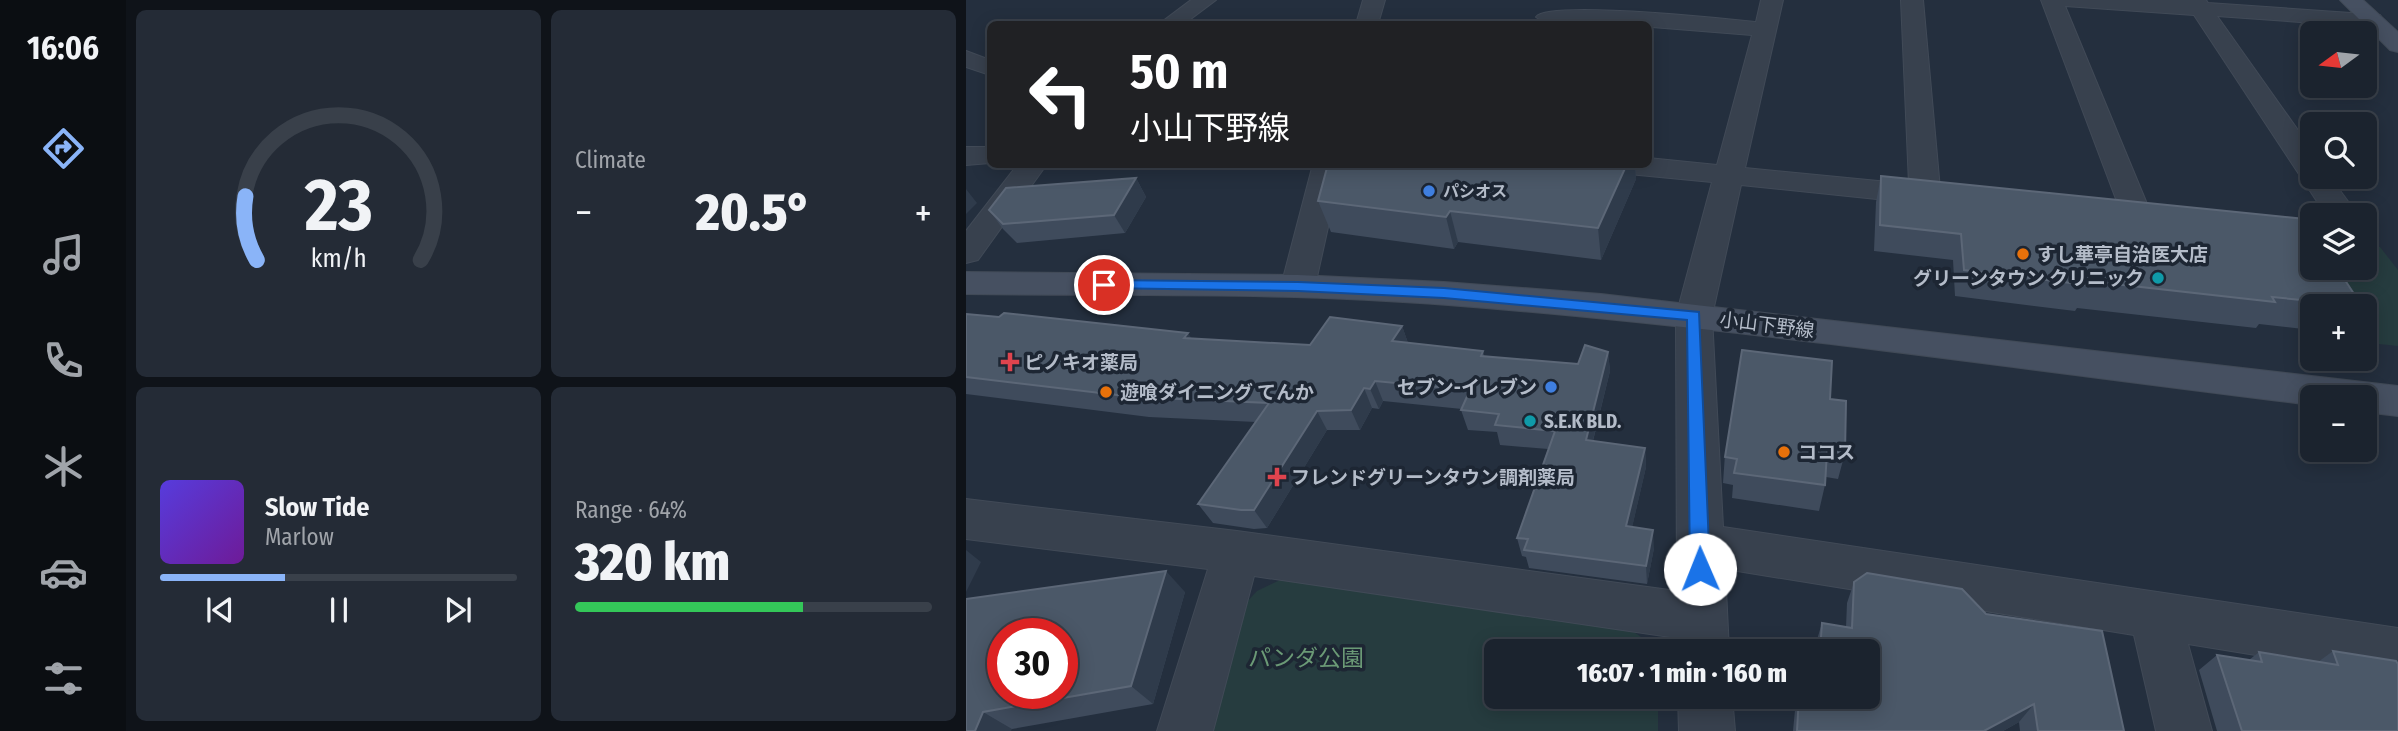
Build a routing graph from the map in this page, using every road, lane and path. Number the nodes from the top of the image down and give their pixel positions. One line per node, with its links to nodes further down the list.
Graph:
1 (1205, 0): 11 (street)
2 (1374, 0): 12 (street)
3 (1772, 0): 13 (street)
4 (1912, 0): 23 (street)
5 (2052, 0): 24 (street)
6 (2064, 0): 8 (street)
7 (2351, 0): 10 (main road)
8 (2198, 5): 10 (street); 17 (street)
9 (1546, 14): 13 (street)
10 (2372, 20): 14 (main road)
11 (1174, 21)
12 (1368, 21)
13 (1765, 29): 23 (street)
14 (2398, 45)
15 (966, 58): 16 (street)
16 (987, 67)
17 (2300, 154)
18 (987, 155): 19 (street)
19 (966, 156)
20 (1652, 167): 23 (street)
21 (1030, 168): 25 (street)
22 (1327, 168): 27 (street)
23 (1728, 175): 28 (street)
24 (2137, 216)
25 (966, 253)
26 (966, 284): 27 (main road, 小山下野線)
27 (1298, 286): 28 (main road, 小山下野線)
28 (1694, 316): 29 (main road, 小山下野線); 31 (street)
29 (2398, 401)
30 (966, 519): 32 (street)
31 (1700, 544): 33 (street); 34 (street)
32 (1237, 552): 34 (street); 37 (street)
33 (2155, 616): 35 (street); 39 (street)
34 (1702, 635)
35 (2398, 653)
36 (1706, 709): 38 (street)
37 (1185, 731)
38 (1707, 731)
39 (2184, 731)

